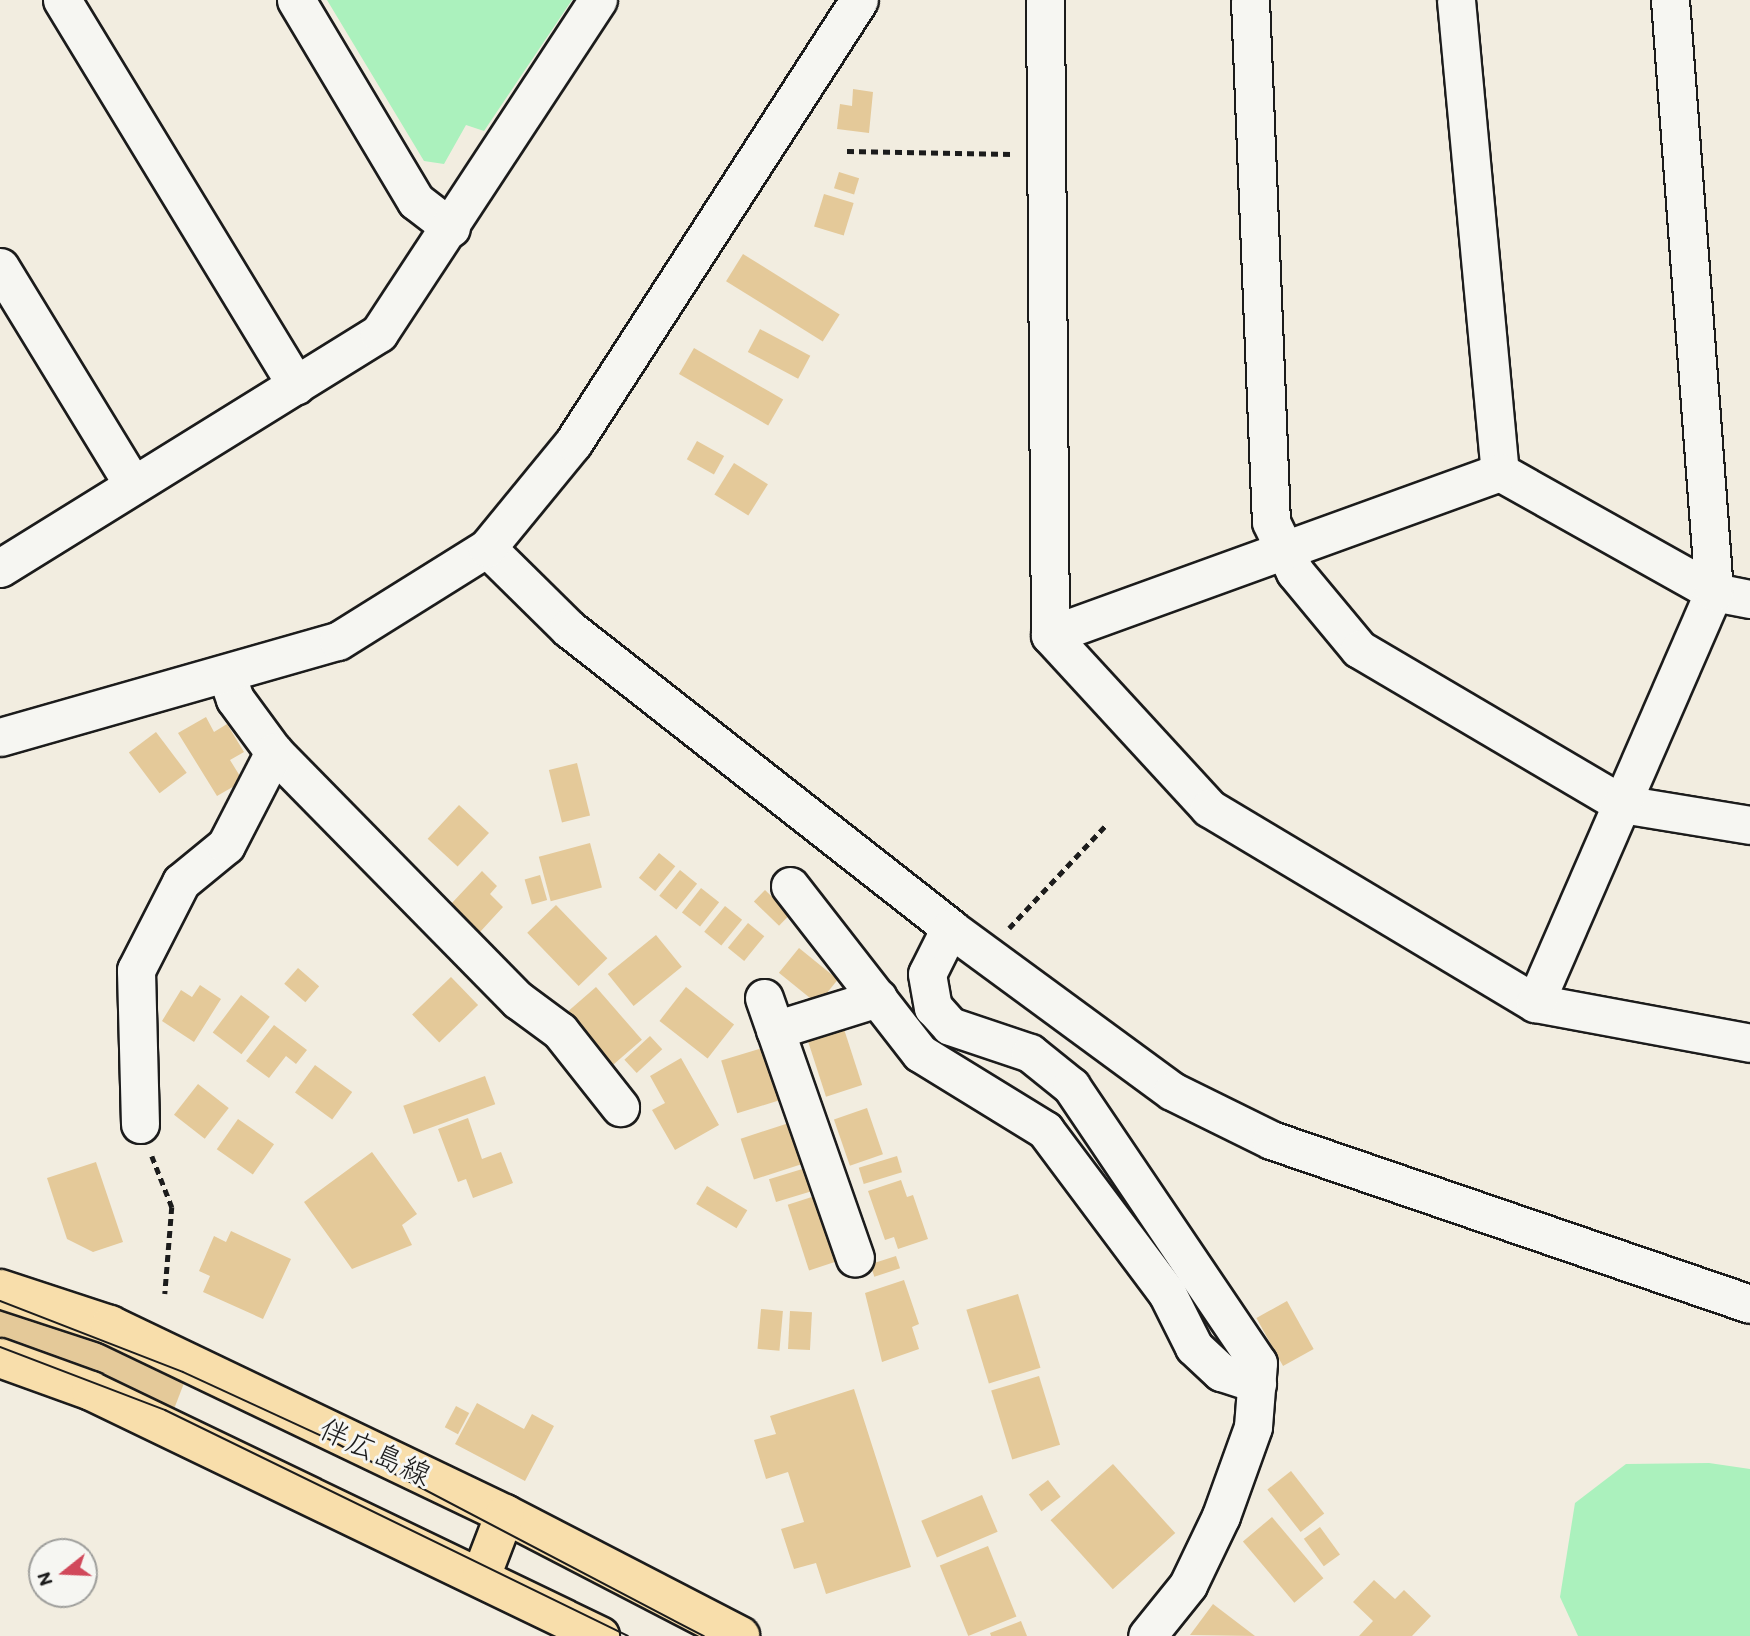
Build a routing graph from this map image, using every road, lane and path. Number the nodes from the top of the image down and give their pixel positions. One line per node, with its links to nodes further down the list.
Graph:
1 (62, 0): 13 (street)
2 (296, 0): 11 (street)
3 (598, 0): 11 (street)
4 (859, 0): 16 (street)
5 (1045, 0): 21 (street)
6 (1250, 0): 17 (street)
7 (1456, 0): 14 (street)
8 (1670, 0): 19 (street)
9 (847, 151): 10 (path)
10 (1019, 155)
11 (451, 228): 13 (street)
12 (0, 267): 15 (street)
13 (296, 385): 15 (street)
14 (1500, 472): 17 (street); 19 (street)
15 (133, 485): 18 (street)
16 (487, 548): 22 (street); 29 (street)
17 (1283, 551): 21 (street); 25 (street)
18 (0, 568)
19 (1714, 592): 20 (street); 25 (street)
20 (1750, 599)
21 (1050, 635): 32 (street)
22 (227, 676): 23 (street); 24 (street)
23 (0, 737)
24 (274, 752): 34 (street); 35 (street)
25 (1622, 804): 27 (street); 32 (street)
26 (1106, 825): 30 (path)
27 (1750, 825)
28 (790, 886): 31 (street)
29 (950, 928): 39 (street); 41 (street)
30 (1006, 932)
31 (877, 998): 36 (street); 41 (street)
32 (1535, 1003): 33 (street)
33 (1750, 1043)
34 (621, 1107)
35 (140, 1124): 38 (path)
36 (855, 1258)
37 (0, 1289): 42 (main road, 伴広島線)
38 (164, 1294)
39 (1750, 1304)
40 (0, 1358): 43 (main road)
41 (1257, 1384): 46 (street)
42 (505, 1514): 43 (main road); 45 (main road, 伴広島線)
43 (482, 1574): 44 (main road)
44 (600, 1636)
45 (740, 1636)
46 (1147, 1636)

